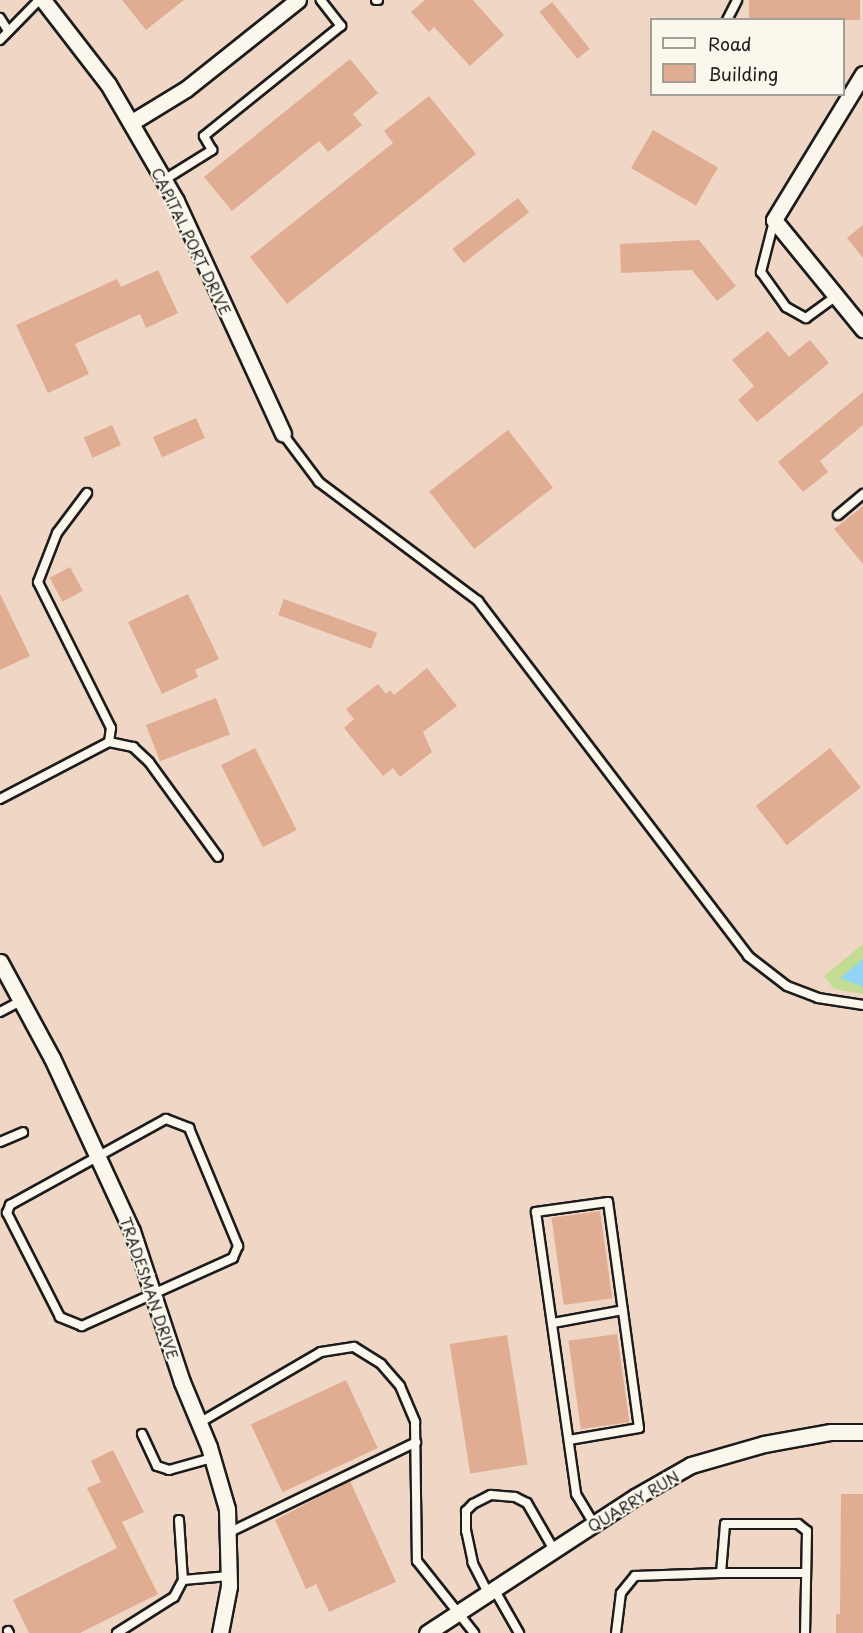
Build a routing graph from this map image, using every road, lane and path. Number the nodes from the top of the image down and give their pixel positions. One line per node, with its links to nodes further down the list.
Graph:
1 (41, 0): 7 (lane); 12 (street, CAPITAL PORT DRIVE)
2 (298, 0): 12 (street)
3 (321, 0): 13 (lane)
4 (737, 0): 6 (lane)
5 (0, 18): 7 (lane)
6 (728, 18)
7 (8, 31): 8 (lane)
8 (0, 40)
9 (863, 74): 10 (street)
10 (845, 96)
11 (844, 97): 14 (street)
12 (132, 122): 13 (street, CAPITAL PORT DRIVE)
13 (164, 180): 17 (street, CAPITAL PORT DRIVE)
14 (774, 220): 15 (street); 15 (lane)
15 (836, 296): 16 (street)
16 (863, 329)
17 (283, 434): 26 (lane)
18 (87, 493): 21 (lane)
19 (863, 494): 20 (lane)
20 (838, 515)
21 (109, 742): 22 (lane); 23 (lane)
22 (0, 799)
23 (218, 857)
24 (0, 962): 25 (street, TRADESMAN DRIVE)
25 (21, 1001): 27 (lane); 30 (street, TRADESMAN DRIVE)
26 (863, 1005)
27 (0, 1012)
28 (23, 1132): 29 (lane)
29 (0, 1142)
30 (96, 1154): 31 (street, TRADESMAN DRIVE); 31 (lane); 31 (lane)
31 (153, 1293): 34 (street, TRADESMAN DRIVE)
32 (623, 1310): 33 (lane); 33 (lane); 37 (lane)
33 (553, 1323): 37 (lane)
34 (199, 1423): 38 (lane); 39 (street, TRADESMAN DRIVE)
35 (863, 1432): 41 (street, QUARRY RUN)
36 (142, 1434): 39 (lane)
37 (570, 1440): 41 (lane)
38 (416, 1442): 42 (lane); 49 (lane)
39 (212, 1458): 42 (street, TRADESMAN DRIVE)
40 (179, 1520): 47 (lane)
41 (594, 1524): 43 (street, QUARRY RUN)
42 (228, 1533): 46 (street, TRADESMAN DRIVE)
43 (554, 1550): 48 (street, QUARRY RUN); 48 (lane)
44 (721, 1573): 45 (lane); 45 (lane); 55 (lane)
45 (806, 1573): 56 (lane)
46 (229, 1576): 47 (lane); 51 (street, TRADESMAN DRIVE)
47 (183, 1580): 50 (lane)
48 (491, 1591): 49 (street, QUARRY RUN); 54 (lane)
49 (460, 1612): 52 (street, QUARRY RUN); 53 (lane)
50 (117, 1633)
51 (220, 1633)
52 (427, 1633)
53 (474, 1633)
54 (519, 1633)
55 (616, 1633)
56 (805, 1633)

